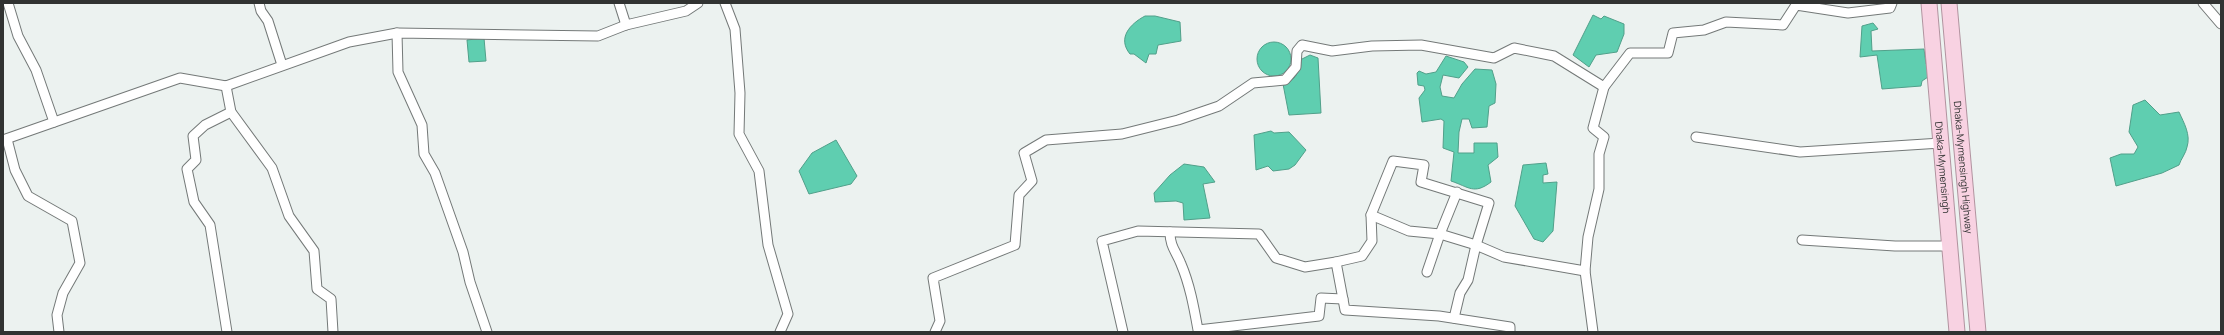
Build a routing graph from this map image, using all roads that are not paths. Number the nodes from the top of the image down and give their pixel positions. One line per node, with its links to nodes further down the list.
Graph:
1 (8, 3): 17 (street)
2 (259, 3): 13 (street)
3 (619, 3): 11 (street)
4 (698, 3): 11 (street)
5 (725, 3): 37 (street)
6 (1892, 3): 15 (street)
7 (1930, 3): 20 (highway, Dhaka-Mymensingh)
8 (1949, 3): 43 (highway, Dhaka-Mymensingh Highway)
9 (2203, 3): 10 (street)
10 (2221, 24)
11 (626, 25): 12 (street)
12 (396, 33): 13 (street); 36 (street)
13 (282, 65): 14 (street)
14 (226, 86): 16 (street); 17 (street)
15 (1604, 87): 29 (street); 38 (street)
16 (231, 112): 34 (street); 35 (street)
17 (54, 122): 19 (street)
18 (1696, 137): 20 (street)
19 (5, 139): 33 (street)
20 (1941, 143): 27 (highway, Dhaka-Mymensingh)
21 (1457, 192): 22 (street); 24 (street); 26 (street)
22 (1370, 215): 24 (street); 28 (street)
23 (1170, 232): 28 (street); 31 (street); 39 (street)
24 (1440, 234): 26 (street); 30 (street)
25 (1802, 240): 27 (street)
26 (1476, 245): 29 (street); 32 (street)
27 (1950, 246): 42 (highway, Dhaka-Mymensingh)
28 (1336, 262): 31 (street)
29 (1585, 271): 41 (street)
30 (1427, 272)
31 (1343, 299): 32 (street)
32 (1454, 318): 40 (street)
33 (59, 332)
34 (227, 332)
35 (333, 332)
36 (487, 332)
37 (780, 332)
38 (935, 332)
39 (1123, 332)
40 (1510, 332)
41 (1593, 332)
42 (1957, 332)
43 (1978, 332)

